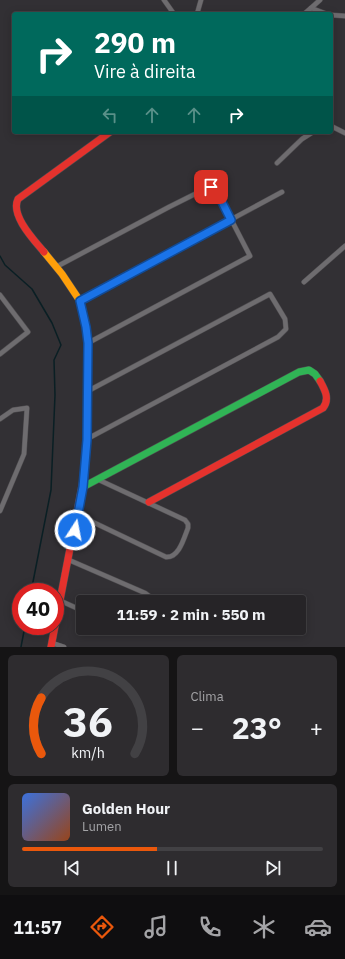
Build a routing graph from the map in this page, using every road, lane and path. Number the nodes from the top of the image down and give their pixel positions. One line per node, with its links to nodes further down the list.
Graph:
1 (164, 0): 5 (street)
2 (201, 0): 6 (street)
3 (320, 0): 4 (street)
4 (311, 8): 7 (street); 8 (street)
5 (173, 12)
6 (198, 12)
7 (306, 12)
8 (322, 12)
9 (333, 15): 10 (street)
10 (345, 16)
11 (333, 127): 12 (street)
12 (345, 133)
13 (107, 134): 19 (street)
14 (311, 134): 15 (street)
15 (277, 163)
16 (282, 192): 17 (street)
17 (231, 220): 19 (street); 22 (street); 23 (street)
18 (345, 246): 20 (street)
19 (56, 267): 22 (street)
20 (304, 282)
21 (0, 295): 24 (street)
22 (80, 301): 23 (street)
23 (88, 343): 25 (street)
24 (0, 354)
25 (88, 392): 27 (street); 27 (street)
26 (0, 419): 31 (street)
27 (87, 440): 29 (street)
28 (99, 480): 29 (street); 30 (street); 30 (street)
29 (83, 487): 32 (street)
30 (149, 502): 32 (street)
31 (0, 511)
32 (78, 515): 33 (street)
33 (69, 560): 34 (street); 35 (street)
34 (64, 586)
35 (148, 595)
36 (64, 602): 37 (street)
37 (76, 608)
38 (54, 635): 39 (street)
39 (52, 645): 40 (street)
40 (64, 647)

